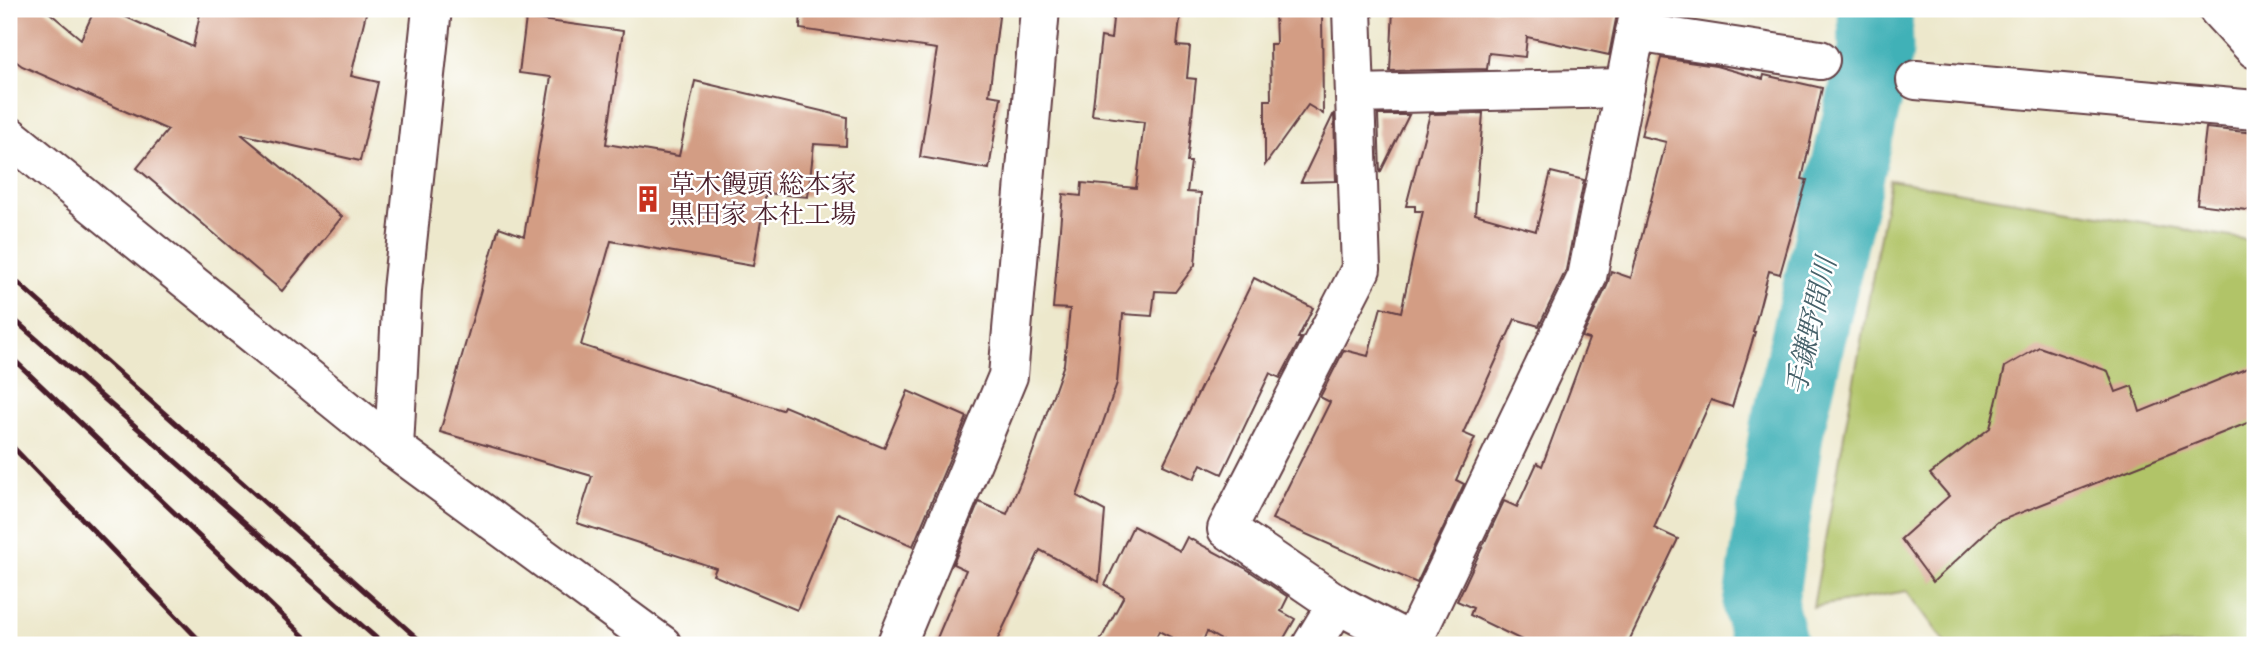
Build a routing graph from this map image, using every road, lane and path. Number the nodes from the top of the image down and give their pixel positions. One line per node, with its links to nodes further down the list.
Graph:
1 (432, 9): 13 (street)
2 (1040, 9): 16 (street)
3 (1352, 9): 10 (street)
4 (2218, 9): 6 (street)
5 (1638, 20): 7 (street); 9 (street)
6 (2255, 49)
7 (1820, 60)
8 (1916, 80): 11 (street)
9 (1625, 88): 10 (street); 14 (street)
10 (1355, 94): 14 (street)
11 (2255, 110)
12 (9, 136): 13 (street)
13 (394, 447): 15 (street)
14 (1337, 604): 17 (street)
15 (662, 645)
16 (896, 645)
17 (1312, 645)

